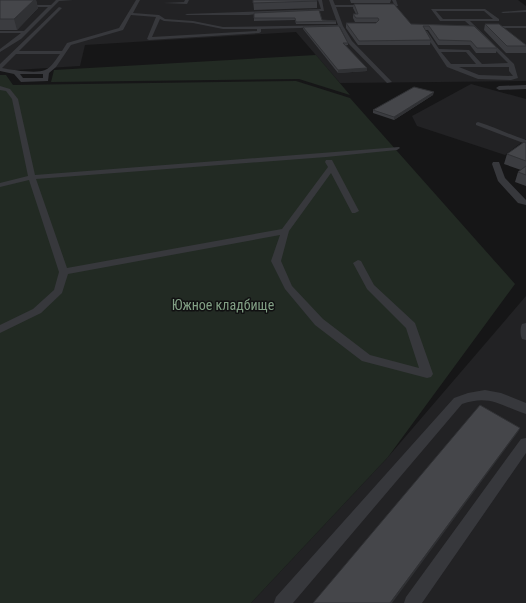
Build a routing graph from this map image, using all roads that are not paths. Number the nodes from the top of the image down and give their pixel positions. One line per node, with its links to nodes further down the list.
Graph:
1 (58, 0): 2 (lane); 10 (lane)
2 (71, 0)
3 (138, 0): 17 (lane)
4 (187, 0): 8 (lane)
5 (320, 0): 18 (lane)
6 (331, 0): 11 (lane)
7 (394, 0): 13 (lane)
8 (165, 3)
9 (0, 6): 10 (lane)
10 (52, 6): 33 (lane)
11 (334, 6): 12 (lane); 25 (lane)
12 (373, 6)
13 (379, 6)
14 (60, 8): 39 (lane)
15 (526, 11): 16 (lane)
16 (503, 12)
17 (130, 14): 19 (lane); 38 (lane)
18 (187, 14)
19 (158, 16): 27 (lane); 27 (lane)
20 (466, 20): 21 (lane); 21 (lane); 29 (lane)
21 (490, 20): 30 (lane)
22 (255, 22): 23 (lane)
23 (319, 22)
24 (348, 25): 25 (lane)
25 (341, 26): 27 (lane); 44 (lane)
26 (524, 27): 30 (lane); 31 (lane)
27 (259, 28)
28 (468, 28): 29 (lane)
29 (476, 28): 30 (lane); 40 (lane)
30 (500, 28): 35 (lane)
31 (526, 31)
32 (0, 32): 33 (lane)
33 (25, 32): 37 (lane)
34 (425, 32): 36 (lane)
35 (505, 32)
36 (438, 50): 41 (lane); 42 (lane)
37 (0, 51)
38 (64, 52): 39 (lane); 43 (lane)
39 (14, 53): 43 (lane)
40 (512, 65): 41 (lane); 42 (lane)
41 (449, 66): 42 (lane)
42 (480, 66)
43 (0, 68)
44 (389, 82)
45 (526, 86): 47 (lane)
46 (0, 88): 54 (lane)
47 (499, 88)
48 (478, 124): 49 (lane)
49 (526, 142)
50 (397, 148): 51 (lane)
51 (326, 155): 53 (lane); 54 (lane)
52 (496, 164): 56 (lane)
53 (332, 166): 57 (lane); 58 (lane)
54 (32, 177): 55 (lane); 60 (lane)
55 (0, 185)
56 (526, 203)
57 (355, 211)
58 (285, 231): 59 (lane); 60 (lane)
59 (358, 263)
60 (64, 272): 62 (lane)
61 (526, 327): 63 (lane)
62 (0, 329)
63 (526, 336)
64 (526, 409): 66 (lane)
65 (526, 444): 67 (lane)
66 (282, 603)
67 (412, 603)

